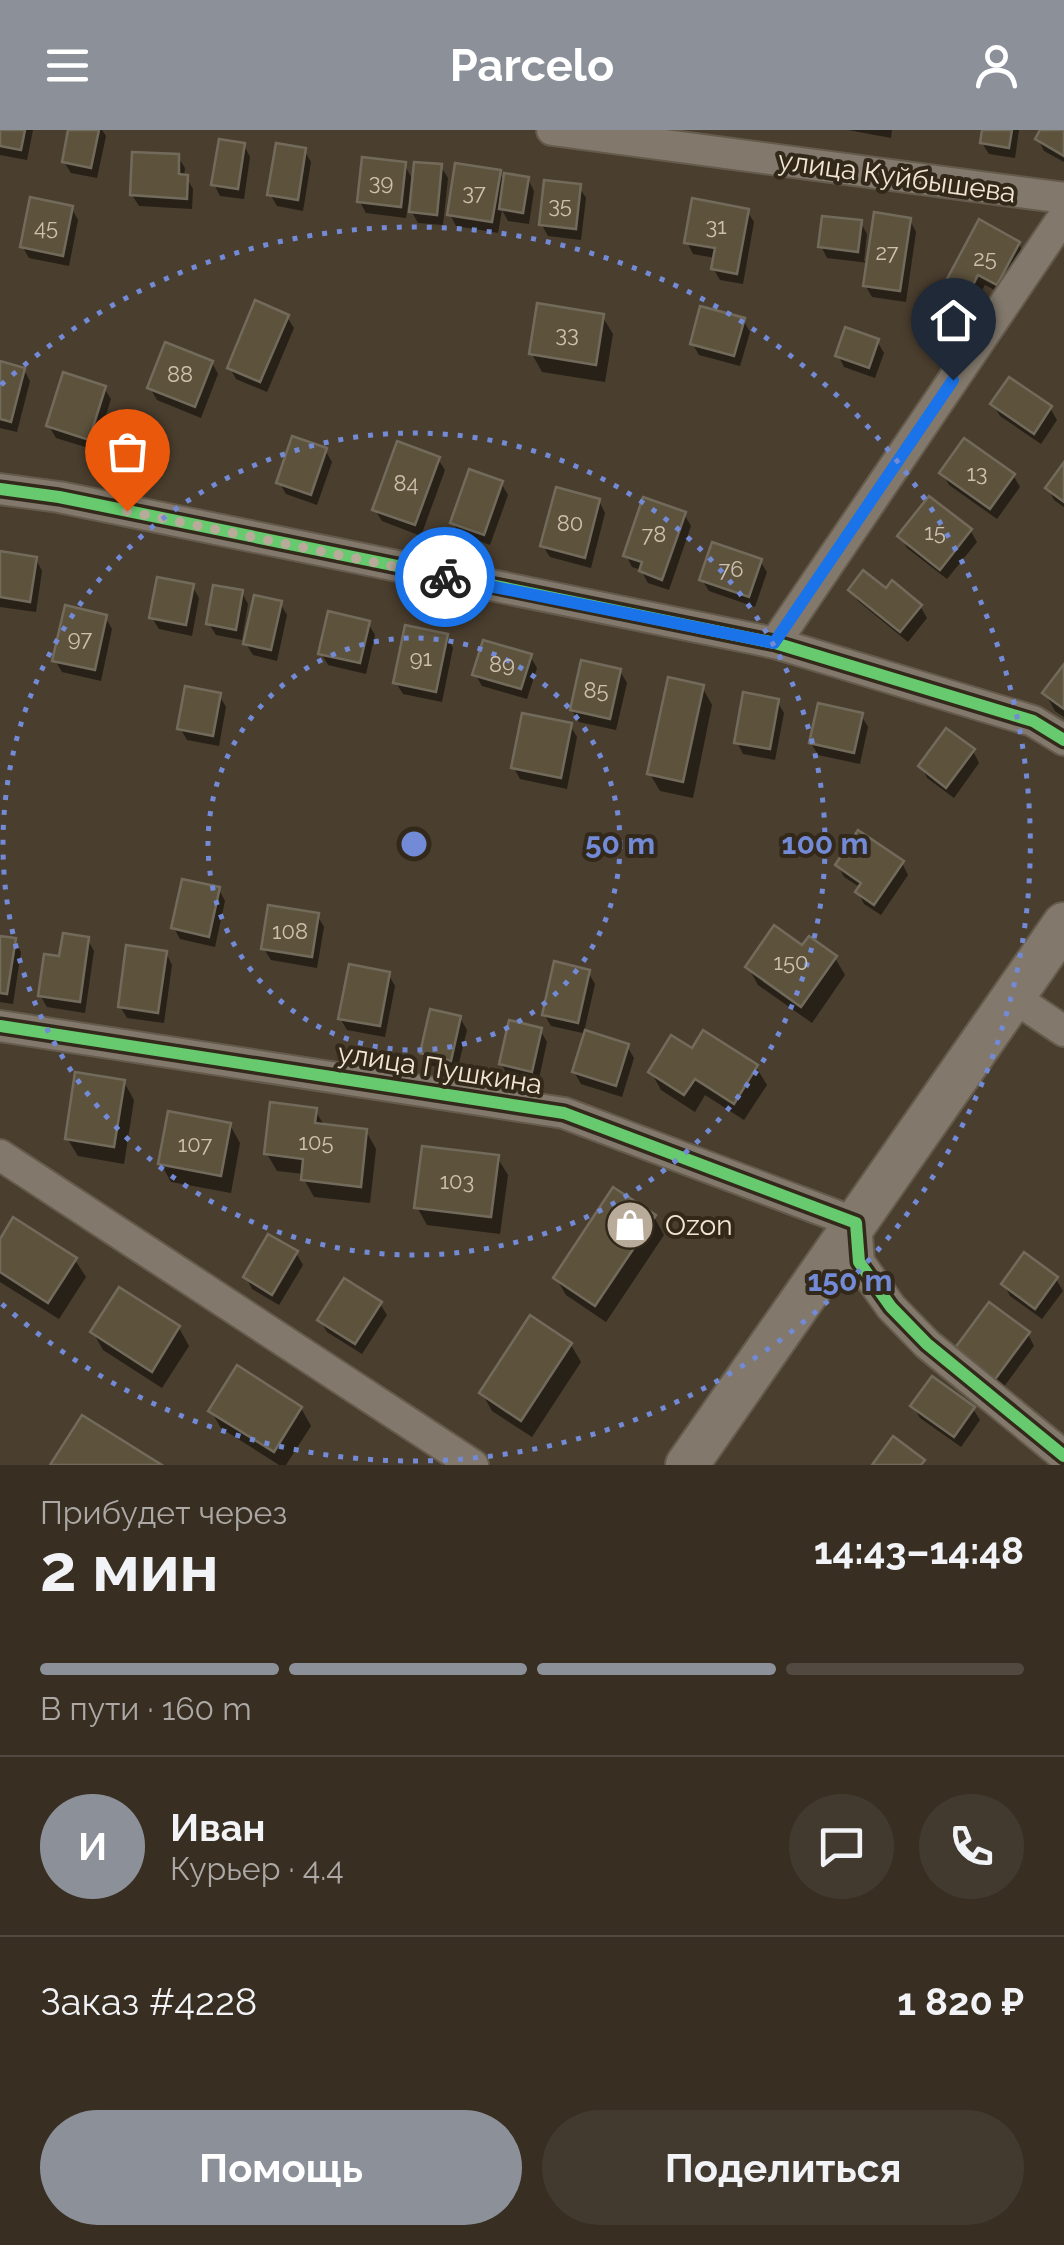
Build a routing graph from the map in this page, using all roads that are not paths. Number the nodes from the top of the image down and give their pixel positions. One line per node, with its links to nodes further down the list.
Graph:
1 (552, 130): 2 (street, улица Куйбышева)
2 (1064, 198)
3 (1064, 216): 5 (street)
4 (0, 489): 5 (street)
5 (774, 643): 6 (street)
6 (1064, 740)
7 (1064, 924): 8 (main road)
8 (1013, 997): 10 (street); 12 (main road)
9 (0, 1026): 12 (street, улица Пушкина)
10 (1064, 1031)
11 (0, 1156): 14 (street)
12 (856, 1223): 13 (street); 15 (main road)
13 (1064, 1456)
14 (473, 1465)
15 (687, 1465)

